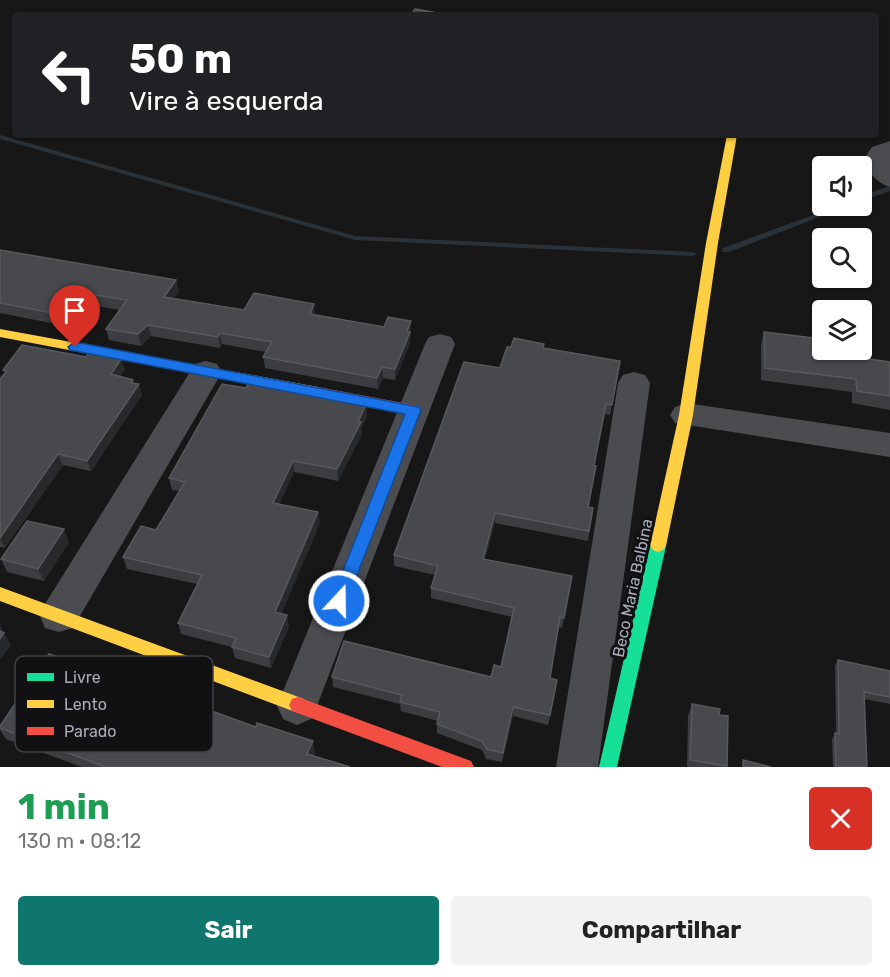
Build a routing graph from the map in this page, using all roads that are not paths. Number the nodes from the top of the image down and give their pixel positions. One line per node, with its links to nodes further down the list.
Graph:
1 (731, 138): 9 (street, Beco Maria Balbina)
2 (890, 148): 3 (street)
3 (890, 179)
4 (3, 338): 6 (street)
5 (440, 344): 8 (street)
6 (206, 372): 8 (street); 12 (street)
7 (634, 383): 17 (street)
8 (414, 410): 15 (street)
9 (686, 415): 10 (street); 18 (street, Beco Maria Balbina)
10 (890, 445)
11 (0, 594): 12 (street)
12 (59, 616): 13 (street)
13 (165, 656)
14 (213, 674): 15 (street)
15 (297, 706): 16 (street)
16 (465, 767)
17 (577, 767)
18 (608, 767)

